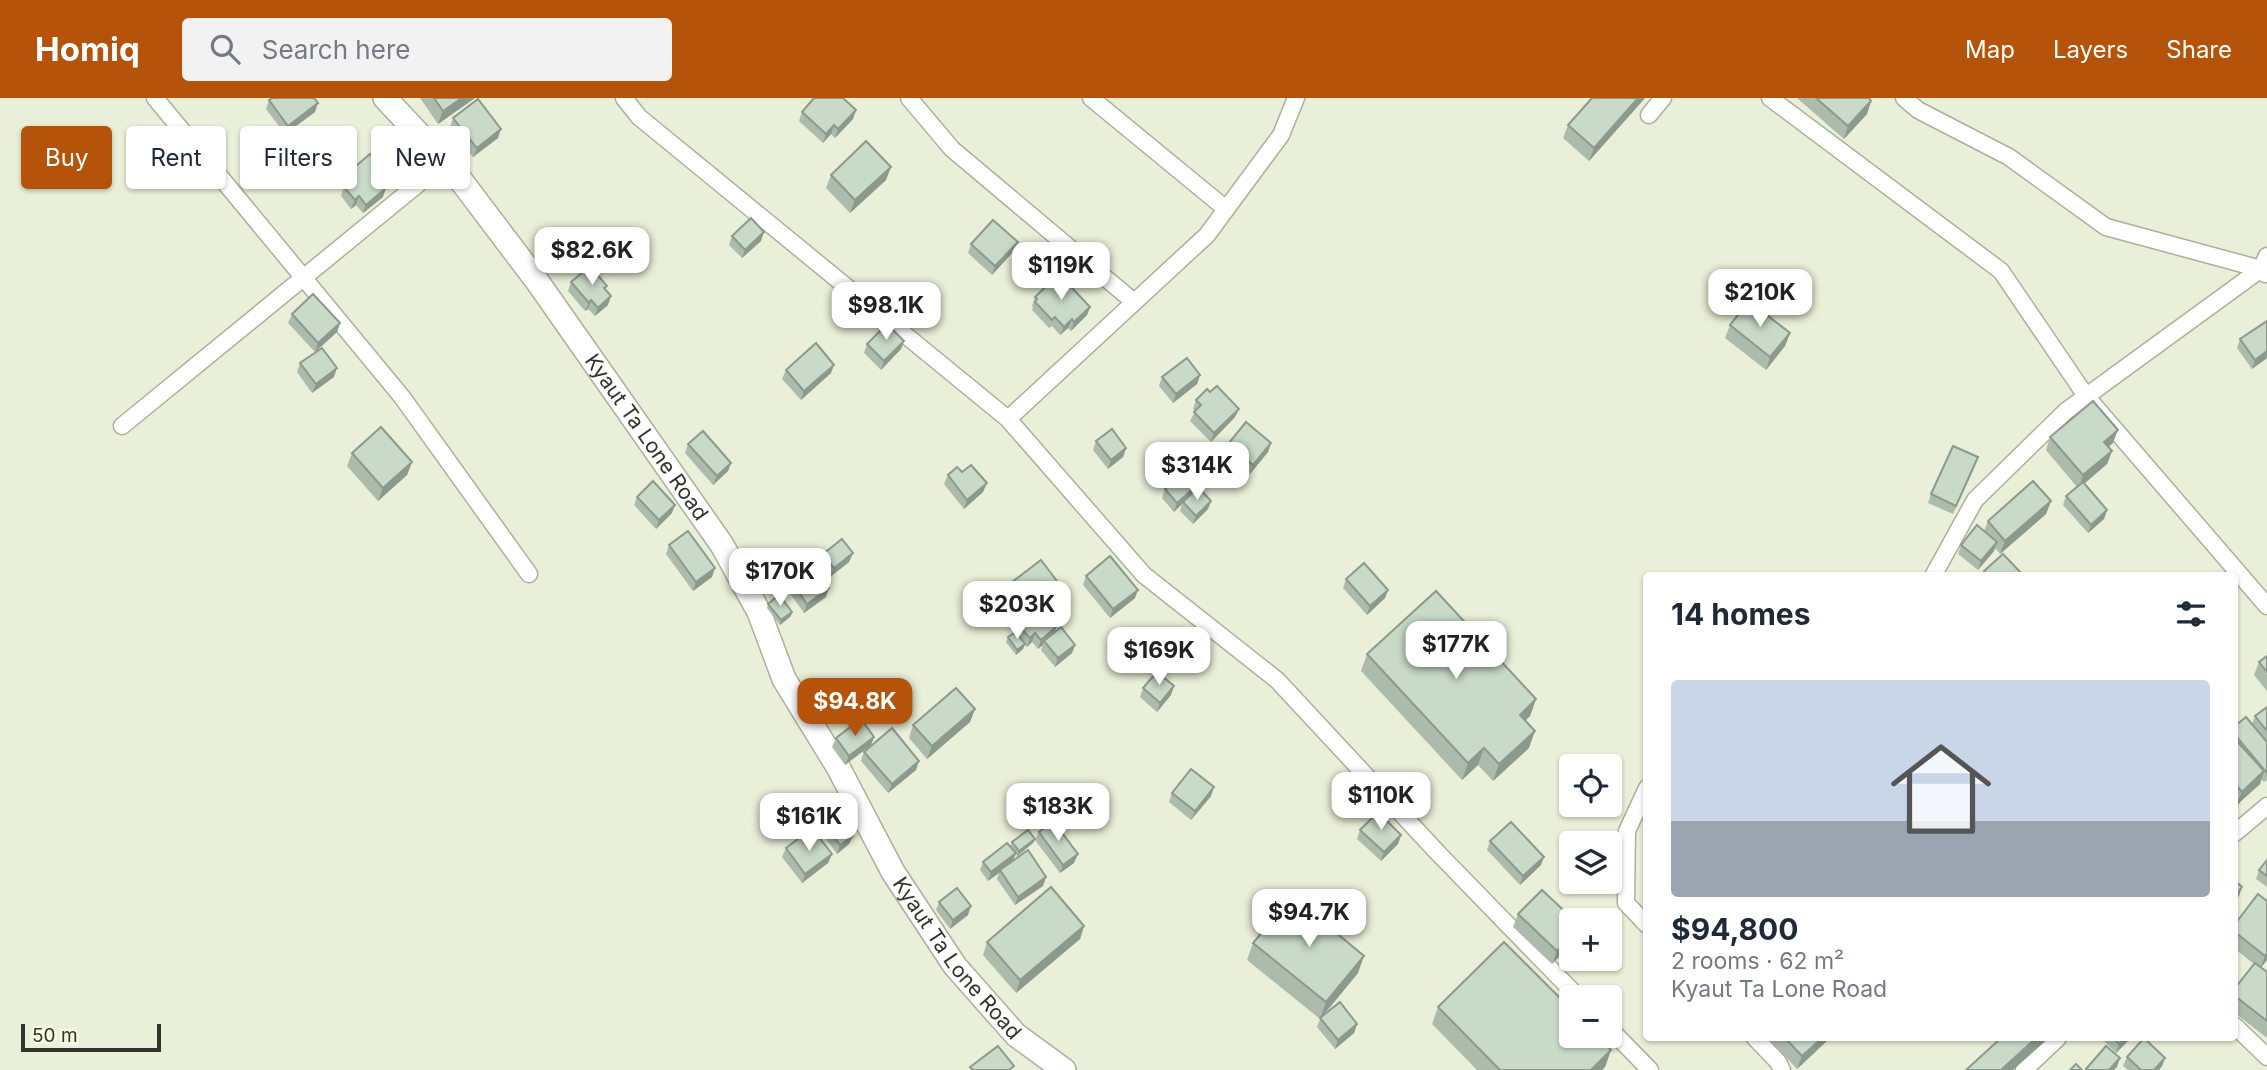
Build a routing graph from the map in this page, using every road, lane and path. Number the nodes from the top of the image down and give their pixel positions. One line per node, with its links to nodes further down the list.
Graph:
1 (155, 98): 16 (street)
2 (386, 98): 11 (main road, Kyaut Ta Lone Road)
3 (624, 98): 19 (street)
4 (909, 98): 17 (street)
5 (1091, 98): 14 (street)
6 (1296, 98): 14 (street)
7 (1663, 98): 10 (street)
8 (1770, 98): 18 (street)
9 (1904, 98): 15 (street)
10 (1648, 114)
11 (412, 126)
12 (412, 189): 16 (street)
13 (466, 189): 36 (main road, Kyaut Ta Lone Road)
14 (1226, 209): 17 (street)
15 (2265, 267): 18 (street)
16 (303, 277): 20 (street); 24 (street)
17 (1134, 302): 19 (street)
18 (2086, 396): 21 (street); 22 (street)
19 (1008, 419): 30 (street)
20 (122, 426)
21 (1935, 572)
22 (2238, 572)
23 (2238, 572): 25 (street)
24 (528, 573)
25 (2267, 606)
26 (1643, 797): 29 (street)
27 (2267, 806): 28 (street)
28 (2238, 830)
29 (1643, 921)
30 (1567, 985)
31 (2238, 1029): 35 (street)
32 (1622, 1041): 37 (street)
33 (1758, 1041): 38 (street)
34 (2054, 1041): 39 (street)
35 (2267, 1057)
36 (1064, 1070)
37 (1650, 1070)
38 (1782, 1070)
39 (2024, 1070)

